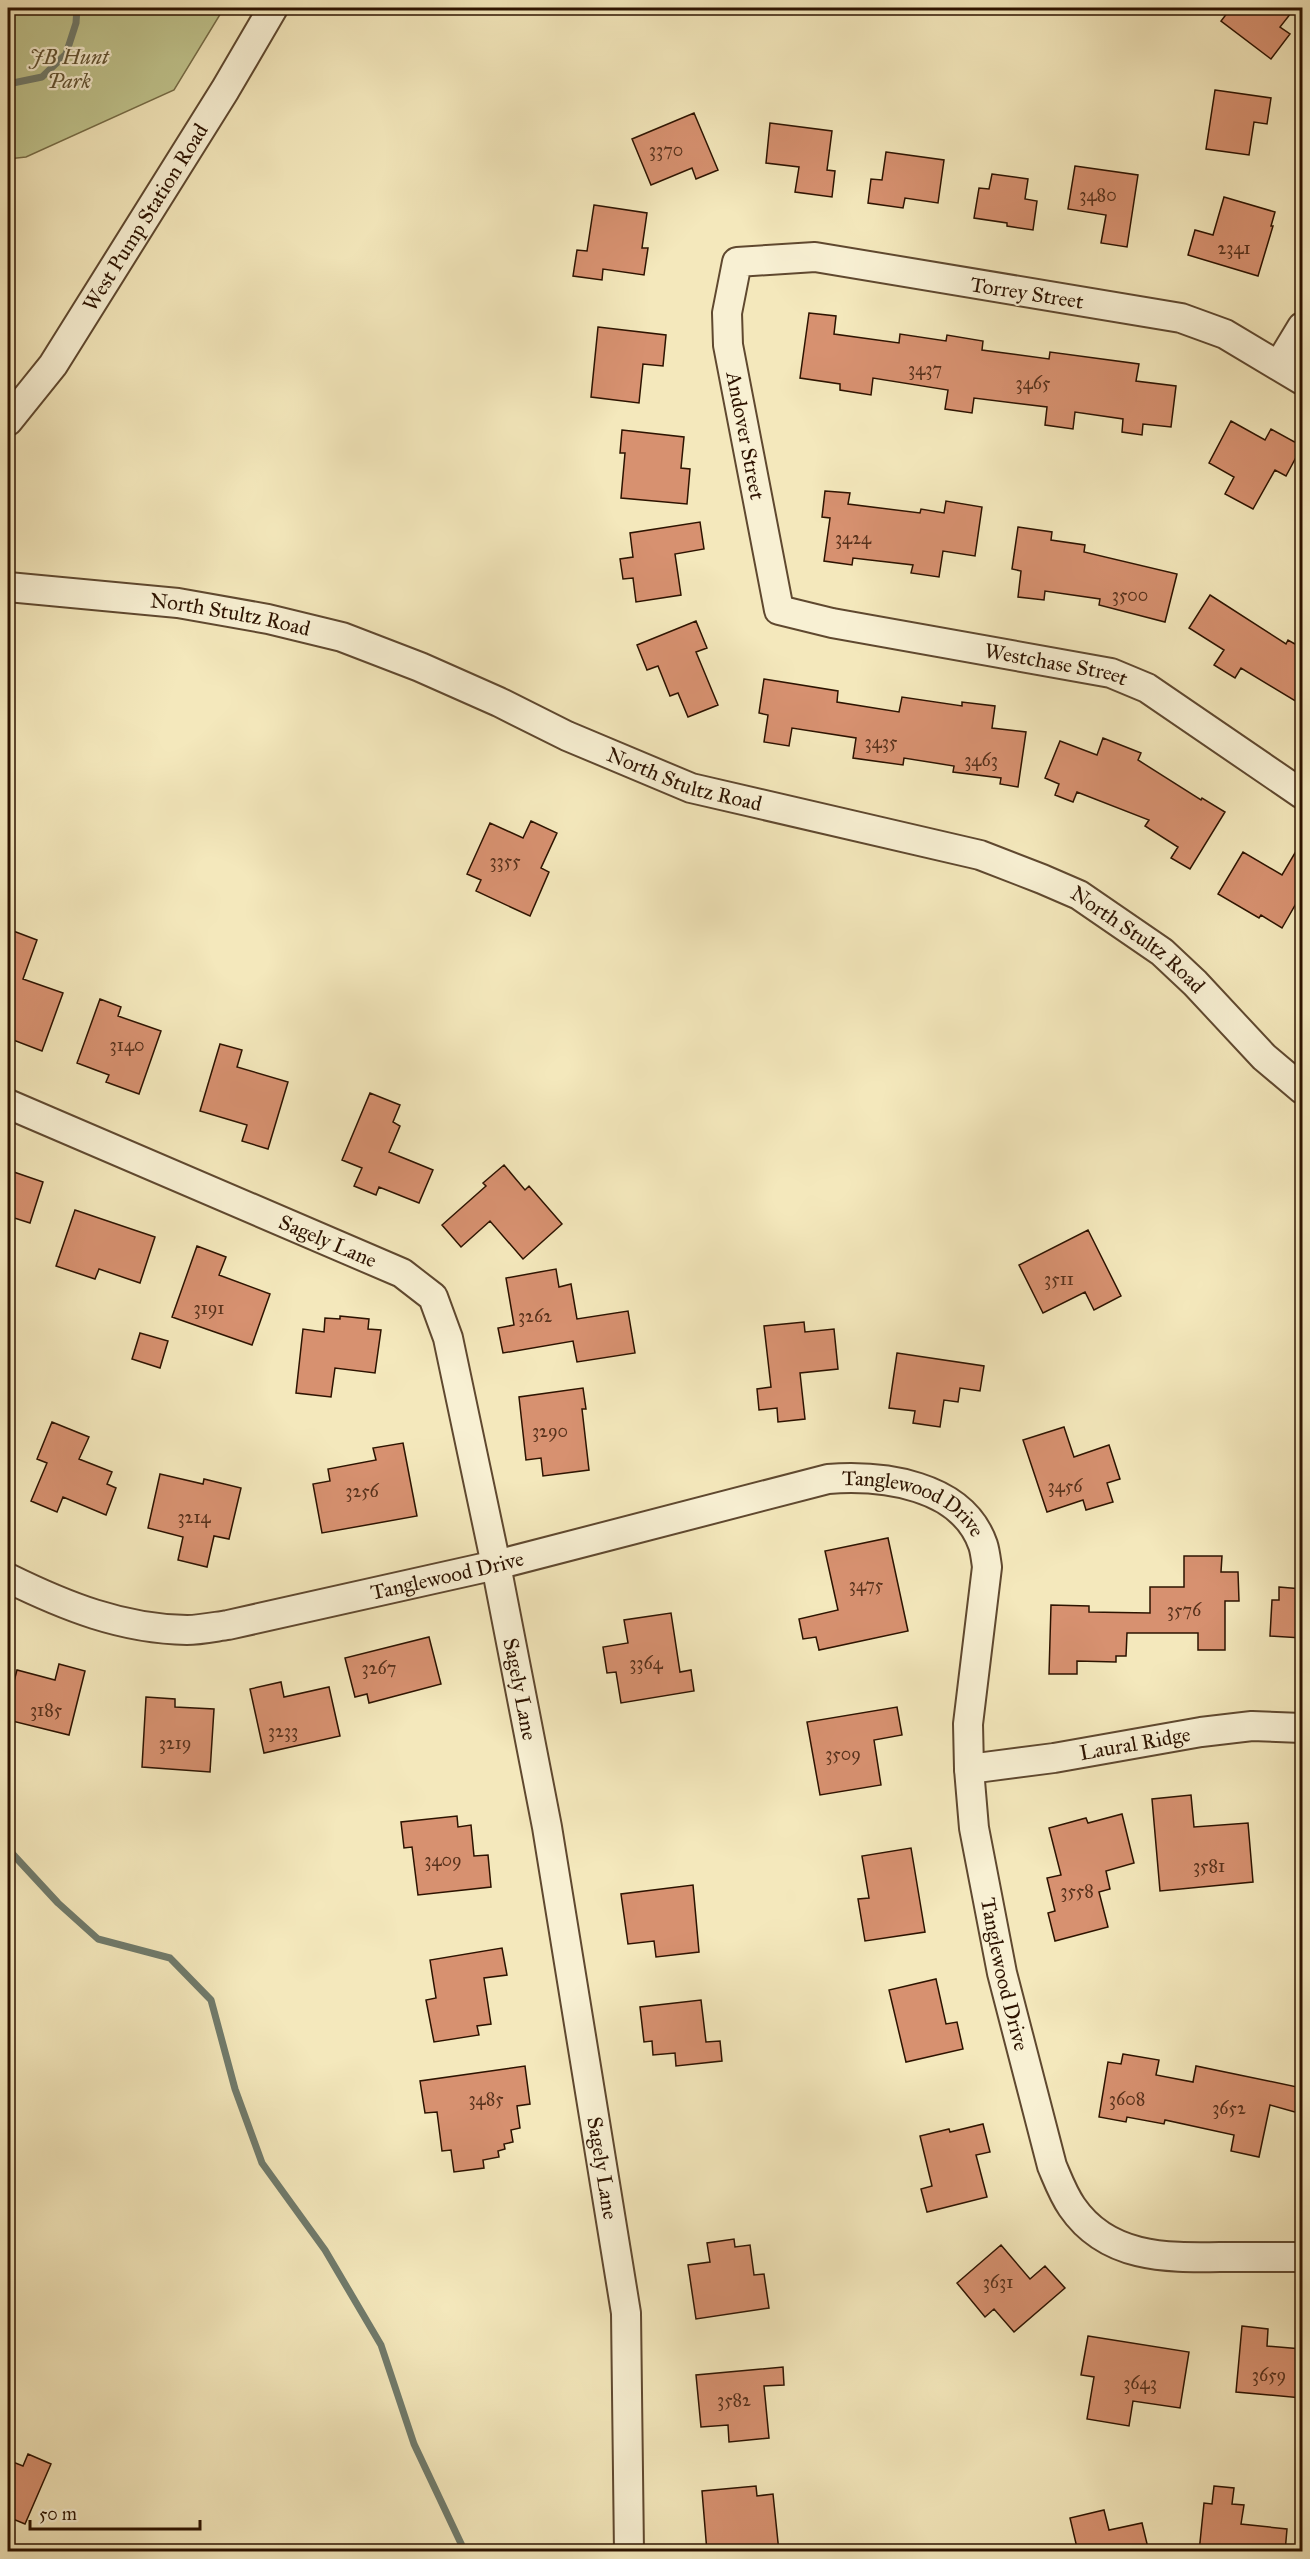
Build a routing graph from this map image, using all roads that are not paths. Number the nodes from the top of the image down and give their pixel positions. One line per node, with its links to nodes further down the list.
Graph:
1 (273, 8): 5 (street, West Pump Station Road)
2 (736, 262): 4 (street, Torrey Street); 7 (street, Andover Street)
3 (1302, 327): 4 (street)
4 (1291, 373)
5 (8, 421)
6 (8, 587): 9 (street, North Stultz Road)
7 (779, 610): 8 (street, Westchase Street)
8 (1302, 794)
9 (1302, 1089)
10 (8, 1104): 11 (street, Sagely Lane)
11 (496, 1565): 12 (street, Tanglewood Drive); 14 (street, Tanglewood Drive); 16 (street, Sagely Lane)
12 (8, 1578)
13 (1302, 1728): 14 (street, Laural Ridge)
14 (969, 1769): 15 (street, Tanglewood Drive)
15 (1302, 2257)
16 (629, 2552)

